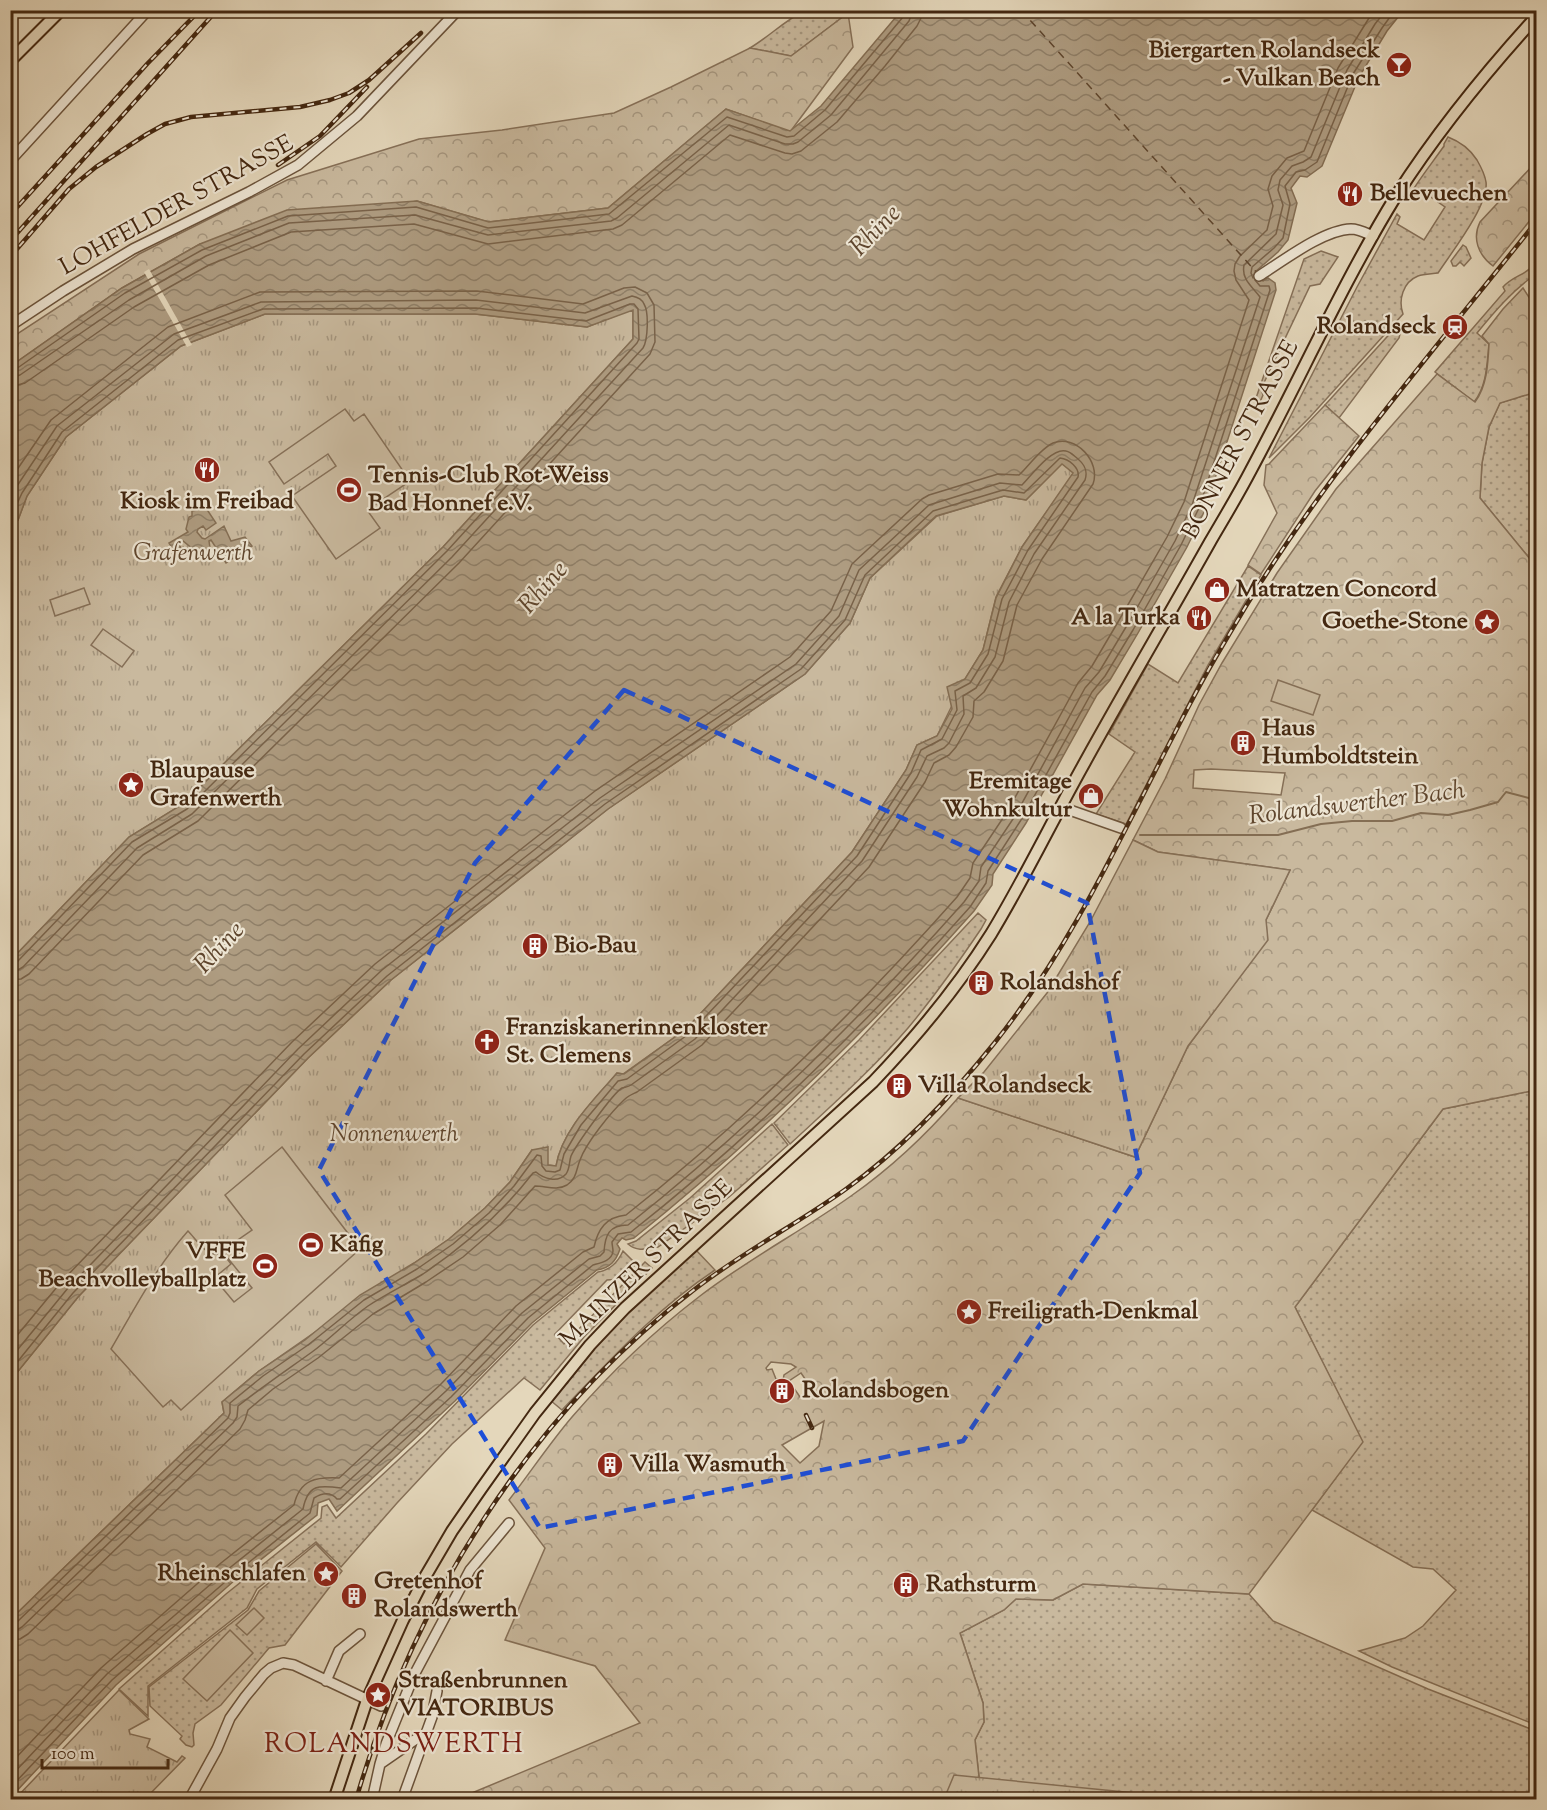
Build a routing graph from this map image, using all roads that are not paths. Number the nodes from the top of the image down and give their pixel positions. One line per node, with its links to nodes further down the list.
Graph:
1 (61, 10): 5 (main road)
2 (148, 10): 6 (street)
3 (458, 10): 9 (street, LOHFELDER STRASSE)
4 (1536, 17): 7 (main road, BONNER STRASSE)
5 (10, 61)
6 (10, 161)
7 (1373, 236): 8 (street); 10 (main road, BONNER STRASSE)
8 (1259, 276)
9 (10, 326)
10 (1061, 807): 11 (street); 16 (main road, MAINZER STRASSE)
11 (1121, 828)
12 (509, 1523): 19 (street)
13 (360, 1634): 14 (street)
14 (326, 1681): 16 (street); 20 (street)
15 (437, 1690): 18 (street)
16 (367, 1700): 17 (street); 21 (main road, MAINZER STRASSE)
17 (381, 1706)
18 (424, 1737): 19 (street); 23 (street)
19 (380, 1764): 22 (street)
20 (189, 1800)
21 (334, 1800)
22 (372, 1800)
23 (402, 1800)

